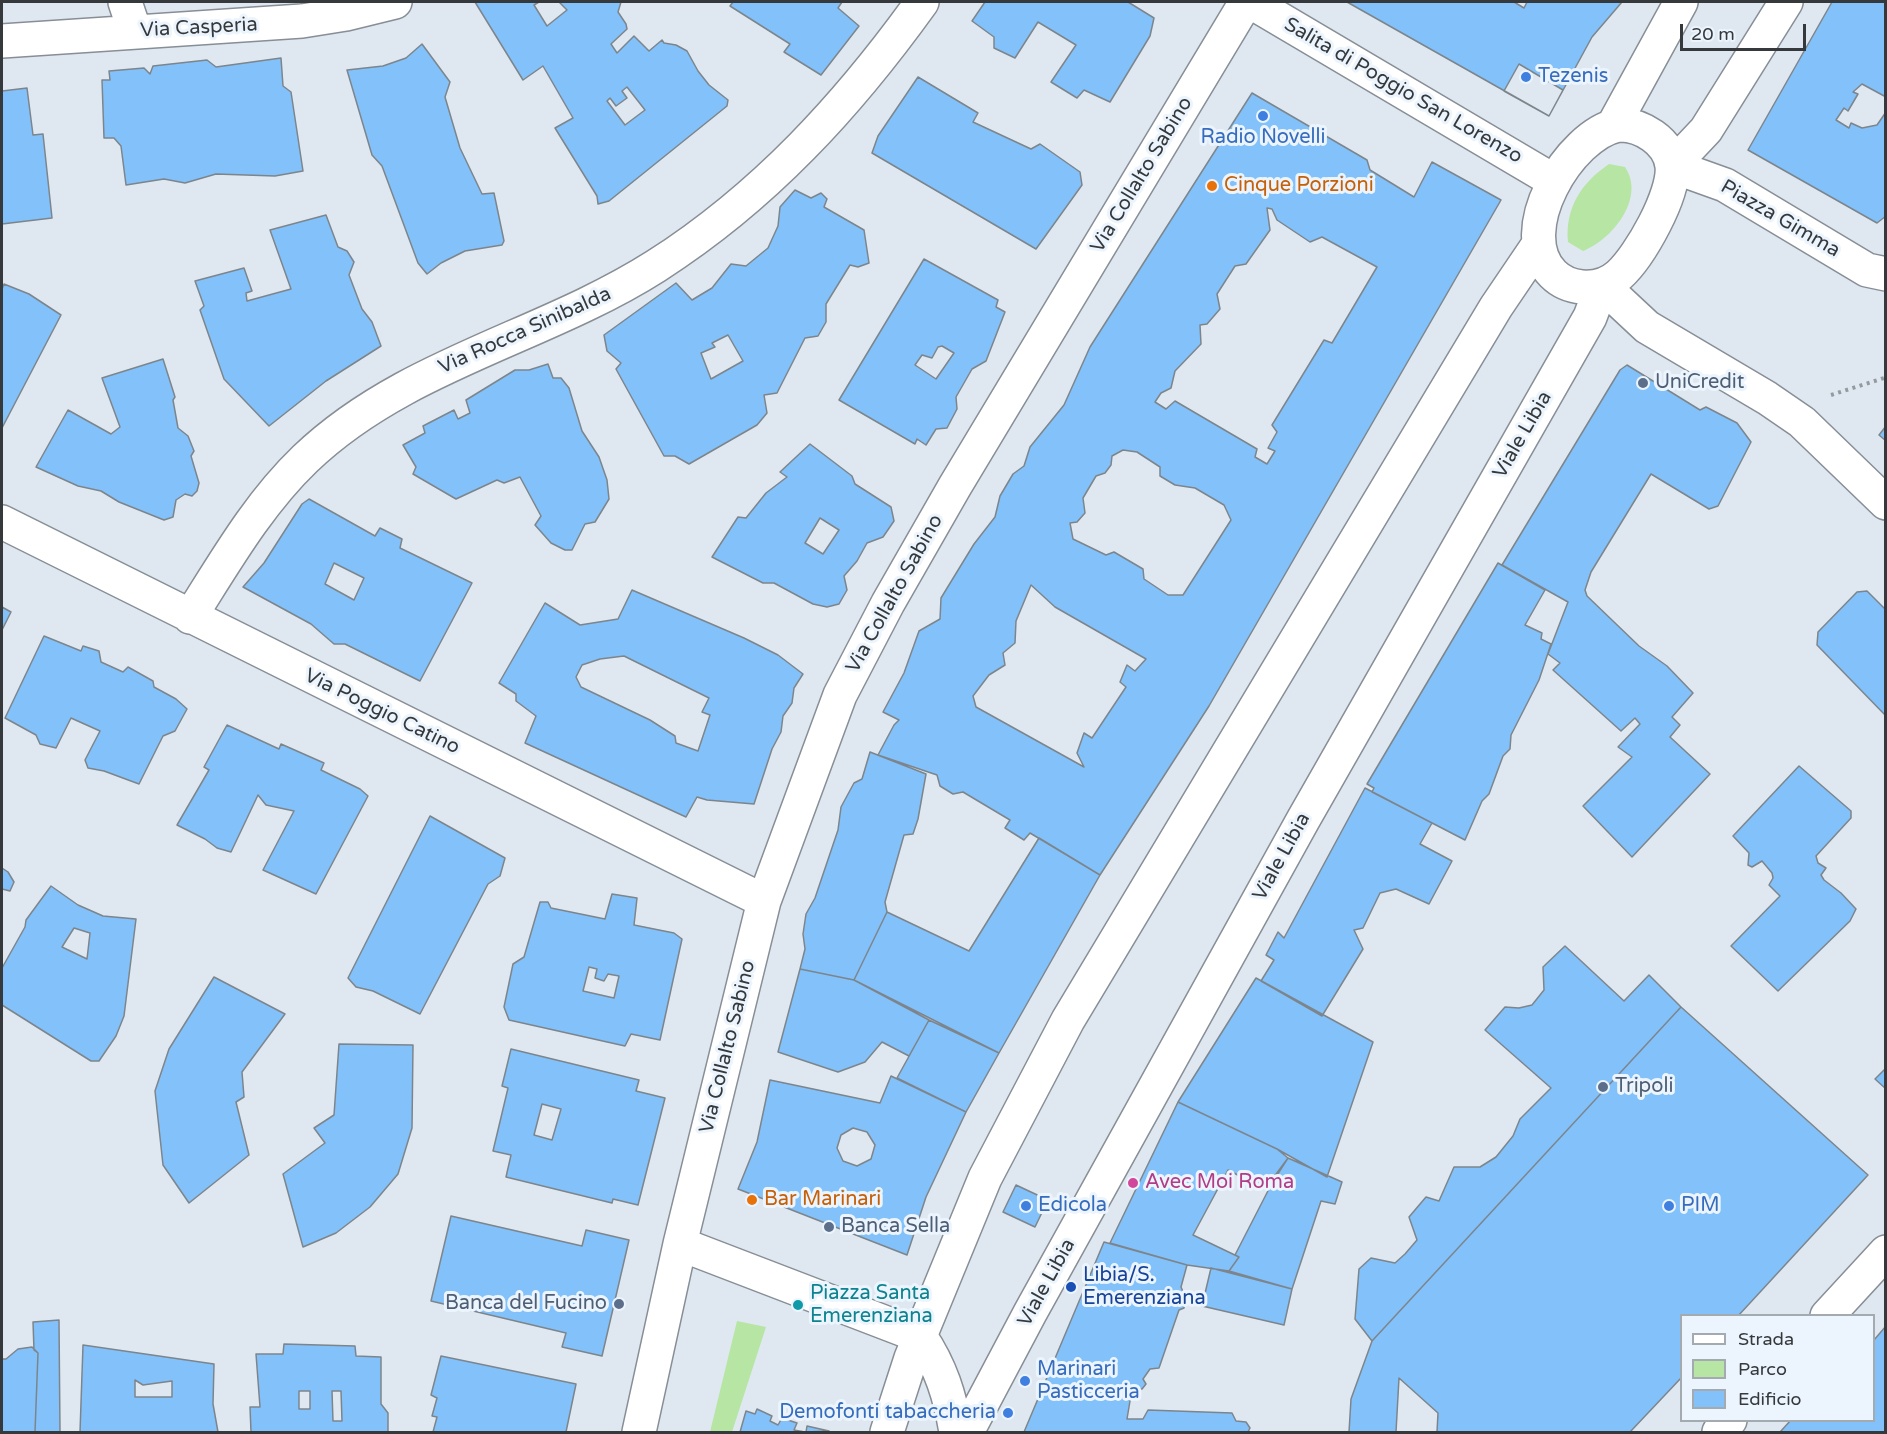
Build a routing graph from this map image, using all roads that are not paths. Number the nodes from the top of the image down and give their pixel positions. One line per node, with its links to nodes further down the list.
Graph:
1 (395, 2): 7 (street, Via Casperia)
2 (922, 2): 17 (street, Via Rocca Sinibalda)
3 (1245, 2): 18 (street, Via Collalto Sabino)
4 (1251, 2): 11 (street, Salita di Poggio San Lorenzo)
5 (1681, 2): 9 (street)
6 (1786, 2): 10 (street)
7 (130, 17): 8 (street, Via Casperia)
8 (2, 41)
9 (1613, 126): 10 (street); 11 (street)
10 (1672, 166): 13 (street, Piazza Gimma); 14 (street)
11 (1554, 181): 12 (street)
12 (1538, 245): 14 (street); 22 (street)
13 (1886, 274)
14 (1602, 285): 15 (street); 26 (street, Viale Libia)
15 (1886, 503)
16 (2, 522): 17 (street, Via Poggio Catino)
17 (190, 617): 18 (street, Via Poggio Catino)
18 (764, 901): 19 (street, Via Collalto Sabino)
19 (680, 1244): 22 (street); 23 (street)
20 (1886, 1252): 21 (street)
21 (1829, 1314)
22 (920, 1336): 24 (street); 25 (street)
23 (639, 1432)
24 (887, 1432)
25 (956, 1432)
26 (968, 1432)

